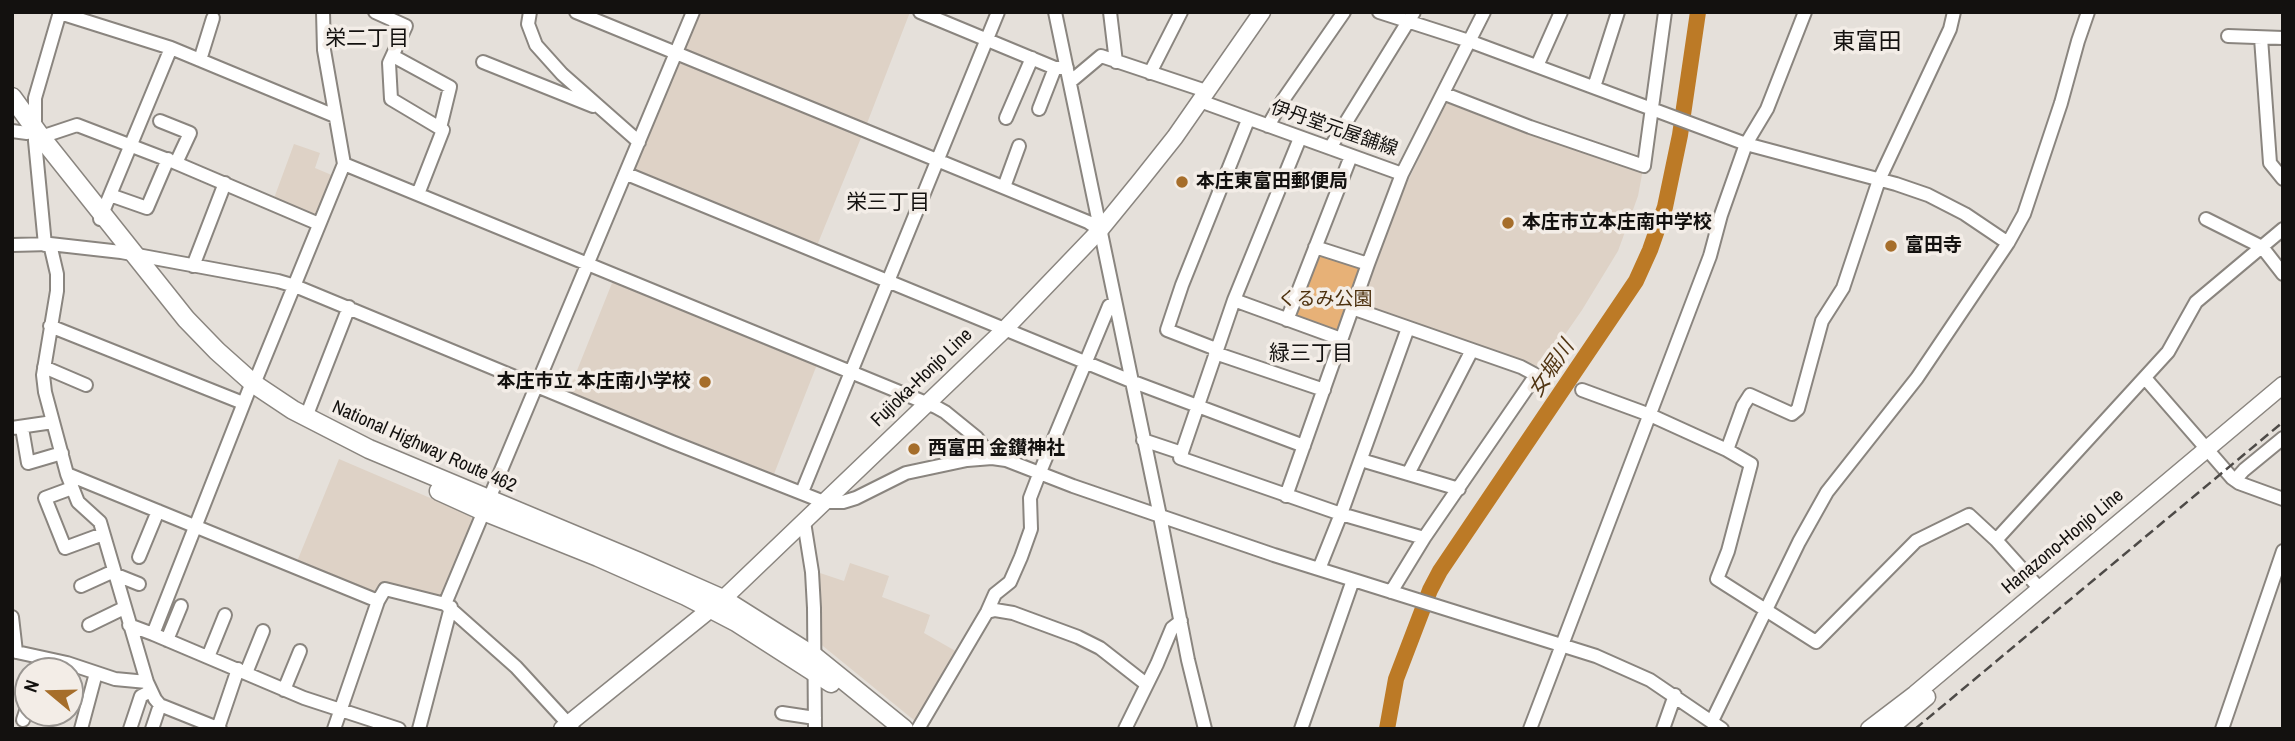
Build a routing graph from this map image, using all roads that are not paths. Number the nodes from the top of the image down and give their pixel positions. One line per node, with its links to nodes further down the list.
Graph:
1 (323, 12): 48 (street)
2 (375, 12): 31 (street)
3 (530, 12): 45 (street)
4 (576, 12): 30 (street)
5 (693, 12): 30 (street)
6 (920, 12): 27 (street)
7 (998, 12): 27 (street)
8 (1055, 12): 37 (street)
9 (1110, 12): 35 (street)
10 (1181, 12): 38 (street)
11 (1262, 12): 42 (main road, Fujioka-Honjo Line)
12 (1344, 12): 52 (street)
13 (1379, 12): 22 (street)
14 (1484, 12): 28 (street, 伊丹堂元屋舗線)
15 (1561, 12): 36 (street)
16 (1618, 12): 40 (street)
17 (1665, 12): 46 (street)
18 (1805, 12): 57 (street)
19 (1954, 12): 67 (street)
20 (2088, 12): 78 (street)
21 (60, 13): 29 (street); 54 (street)
22 (1412, 17): 28 (street); 60 (street)
23 (213, 18): 33 (street)
24 (2228, 36): 25 (street)
25 (2262, 38): 26 (street); 68 (street)
26 (2283, 38)
27 (987, 40): 32 (street); 63 (street)
28 (1469, 41): 36 (street); 41 (street, 伊丹堂元屋舗線)
29 (171, 48): 33 (street); 58 (street)
30 (676, 53): 56 (street); 63 (street)
31 (393, 56): 53 (street); 53 (street)
32 (1032, 58): 37 (street); 49 (street)
33 (200, 60): 48 (street)
34 (483, 62): 45 (street)
35 (1116, 62): 38 (street, 伊丹堂元屋舗線); 39 (street)
36 (1537, 66): 40 (street)
37 (1061, 68): 39 (street); 44 (street)
38 (1150, 73): 42 (street, 伊丹堂元屋舗線)
39 (1070, 82): 77 (street)
40 (1594, 87): 46 (street)
41 (1445, 94): 46 (street); 66 (street, 伊丹堂元屋舗線)
42 (1203, 96): 50 (street, 伊丹堂元屋舗線); 77 (main road, Fujioka-Honjo Line)
43 (12, 97): 54 (highway, National Highway Route 462)
44 (1039, 109)
45 (604, 110): 56 (street)
46 (1656, 110): 57 (street)
47 (12, 113): 54 (highway, National Highway Route 462)
48 (335, 116): 64 (street)
49 (1006, 118)
50 (1248, 120): 52 (street, 伊丹堂元屋舗線); 100 (street)
51 (160, 121): 62 (street)
52 (1268, 126): 55 (street, 伊丹堂元屋舗線)
53 (440, 128): 71 (street)
54 (30, 134): 58 (street); 73 (highway, National Highway Route 462); 80 (street)
55 (1300, 138): 60 (street, 伊丹堂元屋舗線); 90 (street)
56 (639, 142): 65 (street)
57 (1746, 144): 67 (street); 115 (street)
58 (132, 146): 62 (street); 72 (street)
59 (1018, 146): 70 (street)
60 (1330, 148): 61 (street, 伊丹堂元屋舗線)
61 (1351, 156): 66 (street, 伊丹堂元屋舗線); 81 (street)
62 (172, 161): 69 (street); 72 (street)
63 (937, 161): 70 (street); 88 (street)
64 (344, 164): 71 (street); 75 (street)
65 (627, 174): 85 (street); 88 (street)
66 (1402, 174): 84 (street)
67 (1879, 180): 78 (street); 122 (street)
68 (2283, 180)
69 (225, 183): 75 (street); 86 (street)
70 (1004, 187): 77 (street)
71 (418, 194): 85 (street)
72 (110, 195): 73 (street)
73 (101, 218): 83 (highway, National Highway Route 462)
74 (2206, 219): 82 (street)
75 (319, 224): 89 (street)
76 (2283, 229): 82 (street)
77 (1100, 230): 91 (street); 96 (main road, Fujioka-Honjo Line)
78 (2008, 243): 161 (street)
79 (12, 245): 80 (street)
80 (47, 245): 83 (street); 95 (street)
81 (1315, 247): 84 (street); 94 (street)
82 (2262, 247): 87 (street); 104 (street)
83 (129, 254): 86 (street); 111 (highway, National Highway Route 462)
84 (1368, 264): 93 (street)
85 (589, 265): 103 (street); 107 (street)
86 (193, 266): 89 (street)
87 (2283, 274)
88 (887, 281): 96 (street); 103 (street)
89 (295, 286): 92 (street); 111 (street)
90 (1234, 300): 94 (street); 100 (street)
91 (1115, 302): 101 (street); 105 (street)
92 (349, 307): 107 (street); 116 (street)
93 (1352, 308): 97 (street); 98 (street)
94 (1287, 320): 98 (street)
95 (50, 326): 102 (street); 111 (street)
96 (1005, 328): 101 (street); 113 (main road, Fujioka-Honjo Line)
97 (1408, 328): 99 (street); 127 (street)
98 (1341, 339): 109 (street)
99 (1472, 350): 130 (street); 133 (street)
100 (1216, 351): 109 (street); 114 (street)
101 (1086, 363): 105 (street); 128 (street)
102 (44, 367): 106 (street); 117 (street)
103 (850, 371): 113 (street); 134 (street)
104 (2145, 378): 125 (street); 146 (street)
105 (1131, 381): 114 (street); 120 (street)
106 (86, 385)
107 (537, 385): 134 (street); 138 (street)
108 (2283, 385): 125 (main road, Hanazono-Honjo Line)
109 (1324, 390): 121 (street)
110 (1582, 390): 115 (street)
111 (248, 392): 116 (highway, National Highway Route 462); 138 (highway, National Highway Route 462); 143 (street)
112 (2283, 399): 125 (main road, Hanazono-Honjo Line)
113 (926, 403): 126 (street); 137 (main road, Fujioka-Honjo Line)
114 (1196, 405): 121 (street); 124 (street)
115 (1650, 415): 122 (street); 171 (street)
116 (306, 417): 138 (highway, National Highway Route 462)
117 (54, 422): 118 (street); 123 (street)
118 (17, 428): 123 (street)
119 (2283, 438): 131 (street)
120 (1143, 440): 124 (street); 141 (street)
121 (1304, 446): 135 (street)
122 (1727, 450): 161 (street)
123 (62, 453): 129 (street)
124 (1182, 453): 135 (street)
125 (2210, 453): 131 (street); 154 (main road, Hanazono-Honjo Line); 206 (main road, Hanazono-Honjo Line)
126 (992, 458): 128 (street); 137 (street)
127 (1361, 460): 130 (street); 140 (street)
128 (1040, 472): 141 (street); 162 (street)
129 (67, 474): 132 (street); 139 (street)
130 (1408, 474): 133 (street)
131 (2235, 480): 136 (street)
132 (72, 488): 144 (street); 144 (street)
133 (1459, 489): 145 (street)
134 (802, 492): 137 (street)
135 (1286, 496): 140 (street)
136 (2283, 499)
137 (824, 502): 142 (main road, Fujioka-Honjo Line)
138 (486, 505): 157 (highway, National Highway Route 462); 158 (street)
139 (158, 511): 143 (street); 148 (street)
140 (1342, 514): 145 (street); 149 (street)
141 (1160, 516): 149 (street); 165 (street)
142 (804, 522): 157 (main road, Fujioka-Honjo Line); 175 (street)
143 (195, 526): 156 (street); 169 (street)
144 (103, 534): 150 (street)
145 (1424, 538): 155 (street)
146 (1996, 540): 154 (street); 161 (street)
147 (2283, 551): 207 (street)
148 (139, 557)
149 (1319, 569): 151 (street)
150 (114, 573): 152 (street); 153 (street); 160 (street)
151 (1353, 580): 155 (street); 202 (street)
152 (139, 584)
153 (82, 586)
154 (2040, 589): 205 (main road, Hanazono-Honjo Line)
155 (1391, 592): 171 (street)
156 (378, 601): 158 (street); 184 (street)
157 (717, 604): 175 (highway, National Highway Route 462); 189 (main road, Fujioka-Honjo Line)
158 (448, 605): 189 (street); 196 (street)
159 (181, 606): 170 (street)
160 (124, 608): 166 (street); 167 (street)
161 (1766, 610): 187 (street)
162 (987, 612): 179 (street); 199 (street)
163 (225, 615): 174 (street)
164 (12, 617): 172 (street)
165 (1181, 621): 179 (street); 201 (street)
166 (89, 625)
167 (129, 625): 169 (street); 180 (street)
168 (262, 631): 177 (street)
169 (153, 634): 170 (street)
170 (167, 640): 174 (street)
171 (1563, 644): 182 (street); 203 (street)
172 (14, 651)
173 (300, 651): 181 (street)
174 (208, 657): 177 (street)
175 (815, 664): 186 (street); 197 (highway, National Highway Route 462); 198 (highway, National Highway Route 462)
176 (84, 671): 178 (street)
177 (242, 671): 181 (street); 190 (street)
178 (96, 673): 180 (street); 192 (street)
179 (1146, 684): 200 (street)
180 (149, 687): 183 (street); 193 (street)
181 (284, 690): 184 (street)
182 (1675, 695): 187 (street); 204 (street)
183 (160, 705): 188 (street); 194 (street)
184 (340, 712): 191 (street); 195 (street)
185 (782, 713): 186 (street)
186 (815, 723)
187 (1717, 725)
188 (204, 727): 190 (street)
189 (568, 727)
190 (219, 728)
191 (391, 728)
192 (81, 729)
193 (130, 729)
194 (152, 729)
195 (334, 729)
196 (419, 729)
197 (888, 729)
198 (904, 729)
199 (918, 729)
200 (1125, 729)
201 (1205, 729)
202 (1301, 729)
203 (1530, 729)
204 (1662, 729)
205 (1869, 729)
206 (1889, 729)
207 (2222, 729)

